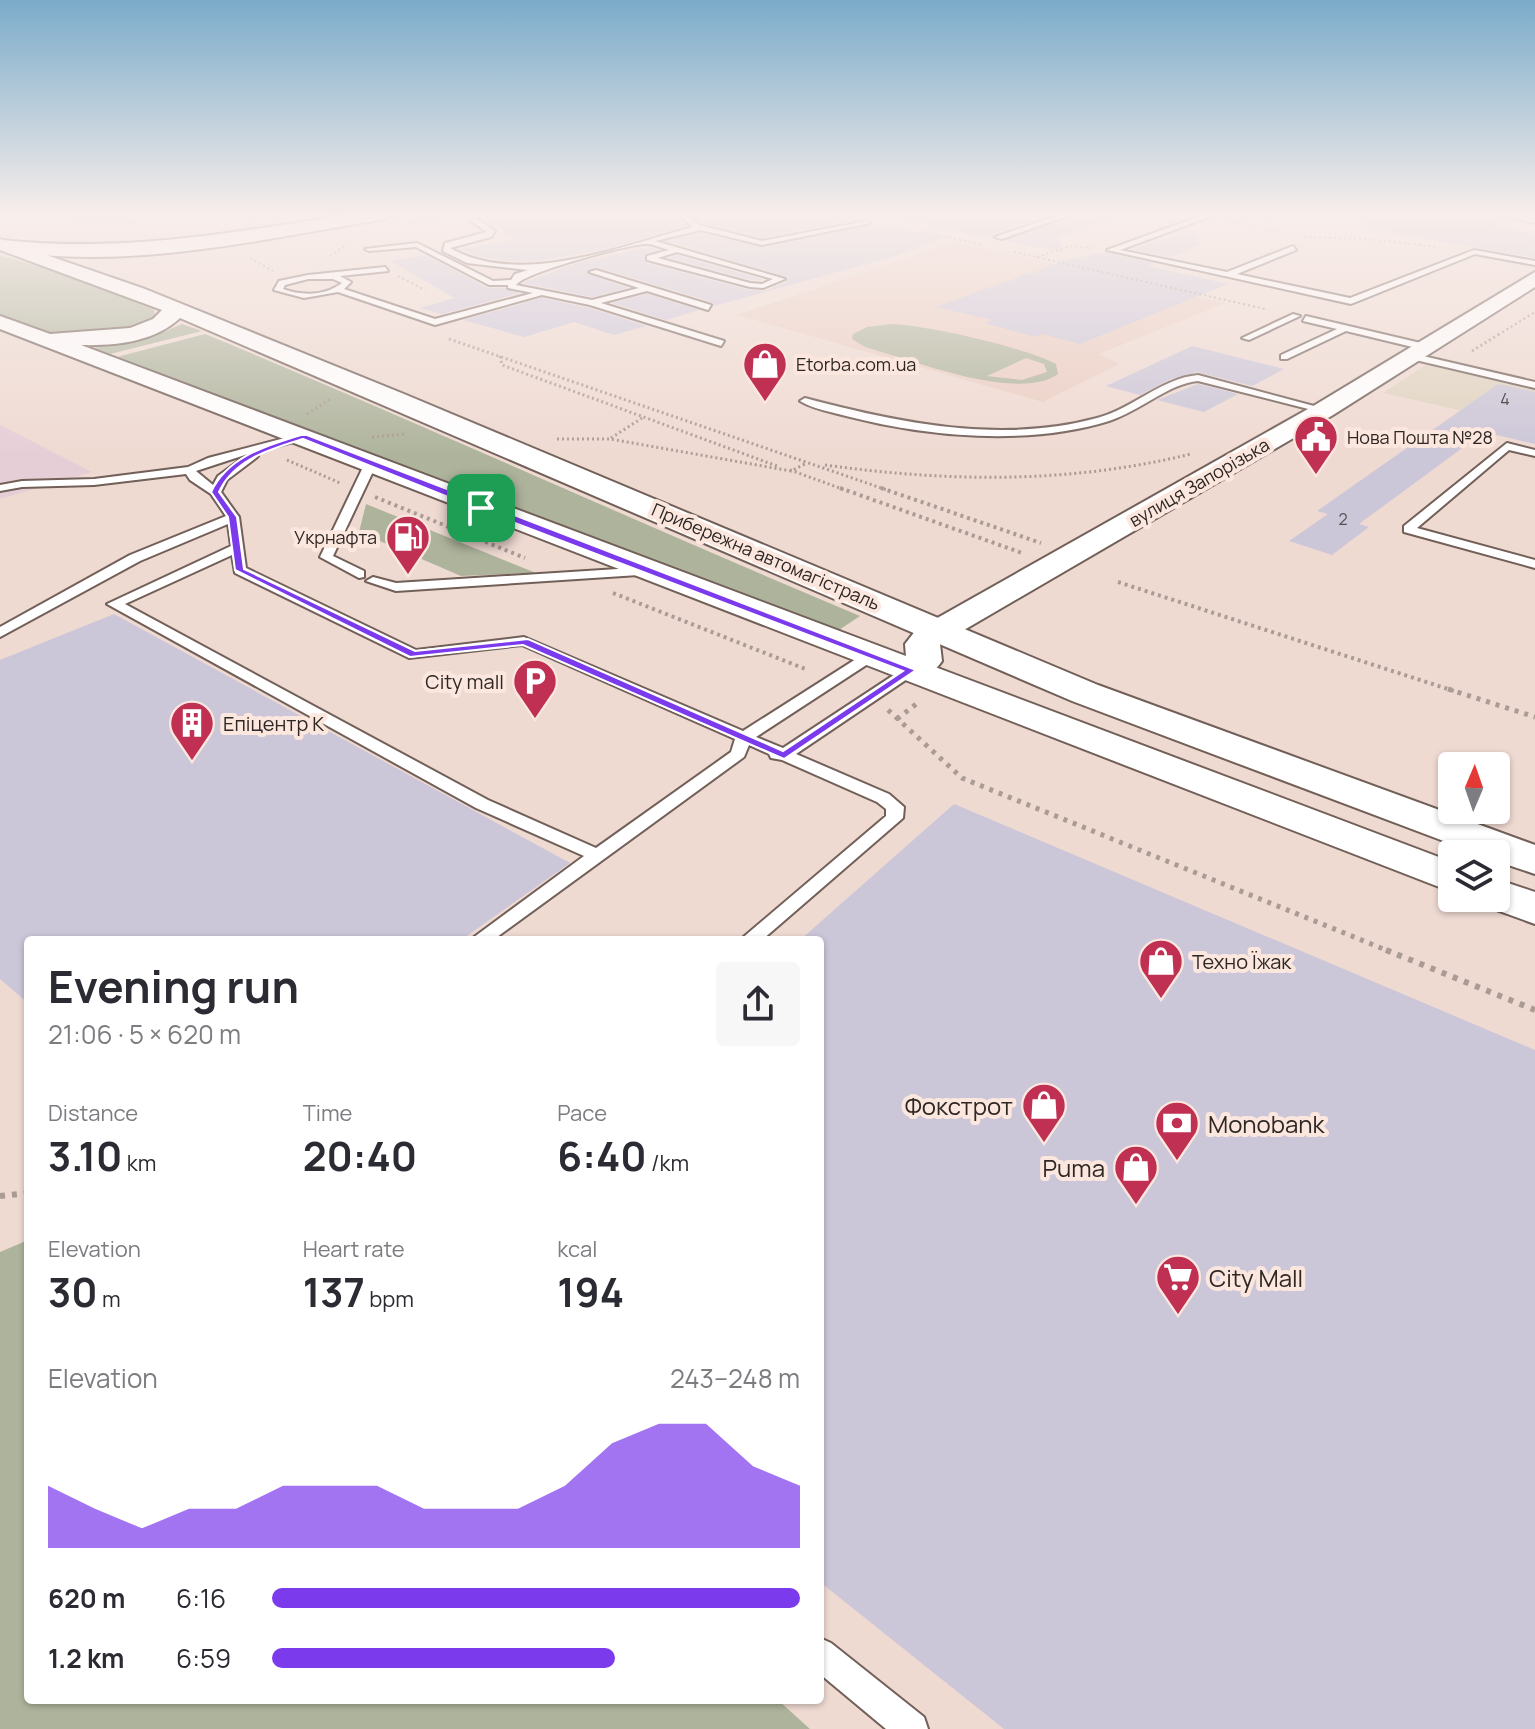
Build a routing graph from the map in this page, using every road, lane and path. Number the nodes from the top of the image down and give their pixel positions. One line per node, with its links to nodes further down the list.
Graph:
1 (142, 295): 14 (main road, Прибережна автомагістраль)
2 (360, 295): 3 (lane)
3 (541, 295)
4 (555, 295): 12 (lane)
5 (624, 295): 12 (lane)
6 (666, 295): 13 (lane)
7 (1202, 295): 16 (path)
8 (1321, 295): 11 (lane)
9 (1367, 295): 11 (lane)
10 (1508, 295): 23 (main road, вулиця Запорізька)
11 (1351, 301): 18 (lane)
12 (592, 303): 22 (lane)
13 (708, 307)
14 (173, 308): 20 (main road); 60 (main road, Прибережна автомагістраль)
15 (1535, 312): 26 (path)
16 (1296, 316): 21 (lane)
17 (0, 322): 20 (main road)
18 (1346, 328): 23 (lane); 25 (lane)
19 (444, 337): 24 (path)
20 (40, 338): 34 (main road)
21 (1246, 338)
22 (721, 343)
23 (1418, 351): 26 (lane); 32 (main road, вулиця Запорізька)
24 (500, 355): 29 (path); 31 (path)
25 (1284, 357)
26 (1449, 365): 27 (lane)
27 (1535, 385)
28 (343, 391): 34 (path)
29 (627, 399): 31 (path); 42 (path)
30 (805, 401): 32 (lane)
31 (608, 406): 33 (path)
32 (1324, 410): 60 (main road, вулиця Запорізька)
33 (642, 418): 37 (path); 44 (path)
34 (304, 426): 38 (lane); 39 (main road)
35 (406, 434): 39 (path)
36 (549, 439): 37 (path)
37 (610, 439): 44 (path)
38 (261, 450): 43 (lane); 48 (path); 49 (lane)
39 (367, 450): 48 (lane); 55 (main road)
40 (1200, 452): 42 (path)
41 (1535, 453): 54 (lane)
42 (809, 463): 44 (path); 51 (path)
43 (190, 470): 46 (lane); 49 (lane)
44 (791, 471): 53 (path)
45 (0, 472): 46 (lane)
46 (22, 484): 47 (lane)
47 (0, 488)
48 (359, 491): 56 (lane); 57 (path)
49 (215, 492): 50 (lane)
50 (233, 517): 52 (lane); 61 (lane)
51 (1045, 544)
52 (238, 547): 68 (lane); 70 (lane)
53 (1028, 555)
54 (1535, 564)
55 (649, 571): 57 (lane); 62 (main road)
56 (359, 574)
57 (568, 576): 58 (lane); 63 (path)
58 (373, 581)
59 (1118, 582): 66 (path)
60 (942, 630): 64 (main road); 71 (main road, Прибережна автомагістраль)
61 (0, 633)
62 (872, 655): 63 (lane); 64 (main road)
63 (834, 680): 68 (lane)
64 (917, 684): 65 (lane); 67 (path); 72 (main road)
65 (872, 696): 67 (path); 69 (lane)
66 (1535, 717)
67 (897, 719): 77 (path)
68 (741, 746): 69 (lane); 70 (lane)
69 (784, 755): 76 (lane)
70 (597, 855): 75 (lane)
71 (1535, 860)
72 (1438, 873)
73 (1510, 899): 74 (main road)
74 (1535, 909)
75 (486, 936)
76 (755, 936)
77 (1535, 1010)
78 (24, 1193): 79 (path)
79 (0, 1196)
80 (824, 1657): 81 (lane)
81 (912, 1729)

